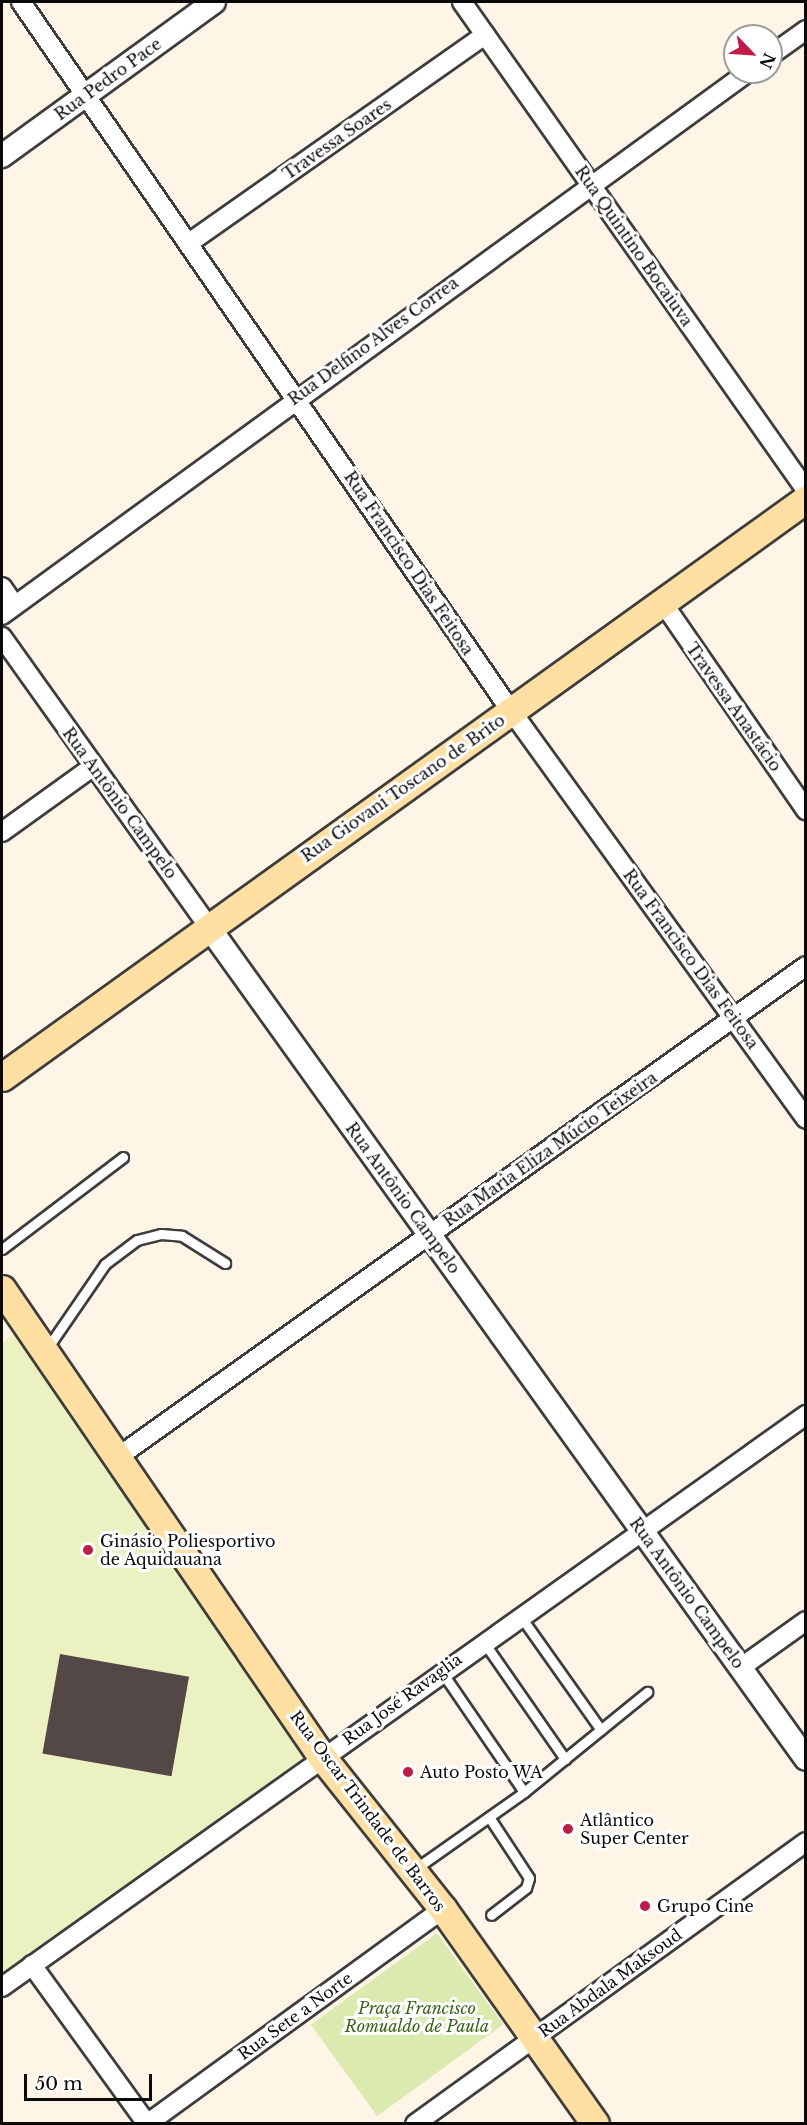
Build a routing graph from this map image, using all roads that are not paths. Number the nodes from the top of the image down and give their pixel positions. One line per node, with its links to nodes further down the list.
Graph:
1 (21, 2): 8 (street, Rua Francisco Dias Feitosa)
2 (214, 2): 8 (street, Rua Pedro Pace)
3 (462, 2): 5 (street, Rua Quintino Bocaiuva)
4 (806, 30): 6 (street)
5 (486, 34): 10 (street, Rua Quintino Bocaiuva); 11 (street, Travessa Soares)
6 (783, 46)
7 (730, 84): 10 (street, Rua Delfino Alves Correa)
8 (87, 94): 9 (street, Rua Pedro Pace); 11 (street, Rua Francisco Dias Feitosa)
9 (2, 156)
10 (591, 185): 12 (street, Rua Delfino Alves Correa); 13 (street, Rua Quintino Bocaiuva)
11 (189, 243): 12 (street, Rua Francisco Dias Feitosa)
12 (296, 397): 17 (street, Rua Delfino Alves Correa); 19 (street, Rua Francisco Dias Feitosa)
13 (806, 490)
14 (806, 499): 16 (main road, Rua Giovani Toscano de Brito)
15 (2, 587): 17 (street)
16 (663, 603): 19 (main road, Rua Giovani Toscano de Brito); 21 (street, Travessa Anastácio)
17 (7, 609)
18 (2, 637): 20 (street, Rua Antônio Campelo)
19 (512, 711): 23 (main road, Rua Giovani Toscano de Brito); 25 (street, Rua Francisco Dias Feitosa)
20 (94, 766): 22 (street); 23 (street, Rua Antônio Campelo)
21 (806, 810)
22 (2, 832)
23 (208, 926): 26 (main road, Rua Giovani Toscano de Brito); 29 (street, Rua Antônio Campelo)
24 (806, 966): 25 (street, Rua Maria Eliza Múcio Teixeira)
25 (735, 1018): 27 (street, Rua Francisco Dias Feitosa); 29 (street, Rua Maria Eliza Múcio Teixeira)
26 (2, 1077)
27 (806, 1119)
28 (123, 1156): 30 (lane)
29 (430, 1235): 35 (street, Rua Maria Eliza Múcio Teixeira); 36 (street, Rua Antônio Campelo)
30 (2, 1249)
31 (225, 1263): 33 (lane)
32 (2, 1289): 33 (main road, Rua Oscar Trindade de Barros)
33 (44, 1353): 35 (main road, Rua Oscar Trindade de Barros)
34 (806, 1415): 36 (street, Rua José Ravaglia)
35 (118, 1457): 44 (main road, Rua Oscar Trindade de Barros)
36 (640, 1528): 37 (street, Rua José Ravaglia); 40 (street, Rua Antônio Campelo)
37 (519, 1615): 39 (street, Rua José Ravaglia); 43 (lane)
38 (806, 1621): 40 (street)
39 (483, 1641): 41 (street, Rua José Ravaglia); 45 (lane)
40 (740, 1668): 46 (street, Rua Antônio Campelo)
41 (441, 1671): 44 (street, Rua José Ravaglia); 47 (lane)
42 (647, 1692): 43 (lane)
43 (601, 1730): 45 (lane)
44 (322, 1757): 50 (main road, Rua Oscar Trindade de Barros); 53 (street, Rua José Ravaglia)
45 (565, 1759): 47 (lane)
46 (806, 1759)
47 (524, 1792): 48 (lane)
48 (489, 1817): 50 (lane); 52 (lane)
49 (806, 1842): 55 (street, Rua Abdala Maksoud)
50 (413, 1870): 51 (main road, Rua Oscar Trindade de Barros)
51 (443, 1909): 55 (main road, Rua Oscar Trindade de Barros); 56 (street, Rua Sete a Norte)
52 (491, 1915)
53 (32, 1965): 54 (street, Rua José Ravaglia); 56 (street)
54 (2, 1987)
55 (534, 2038): 57 (street, Rua Abdala Maksoud); 58 (main road, Rua Oscar Trindade de Barros)
56 (147, 2124)
57 (414, 2124)
58 (595, 2124)

